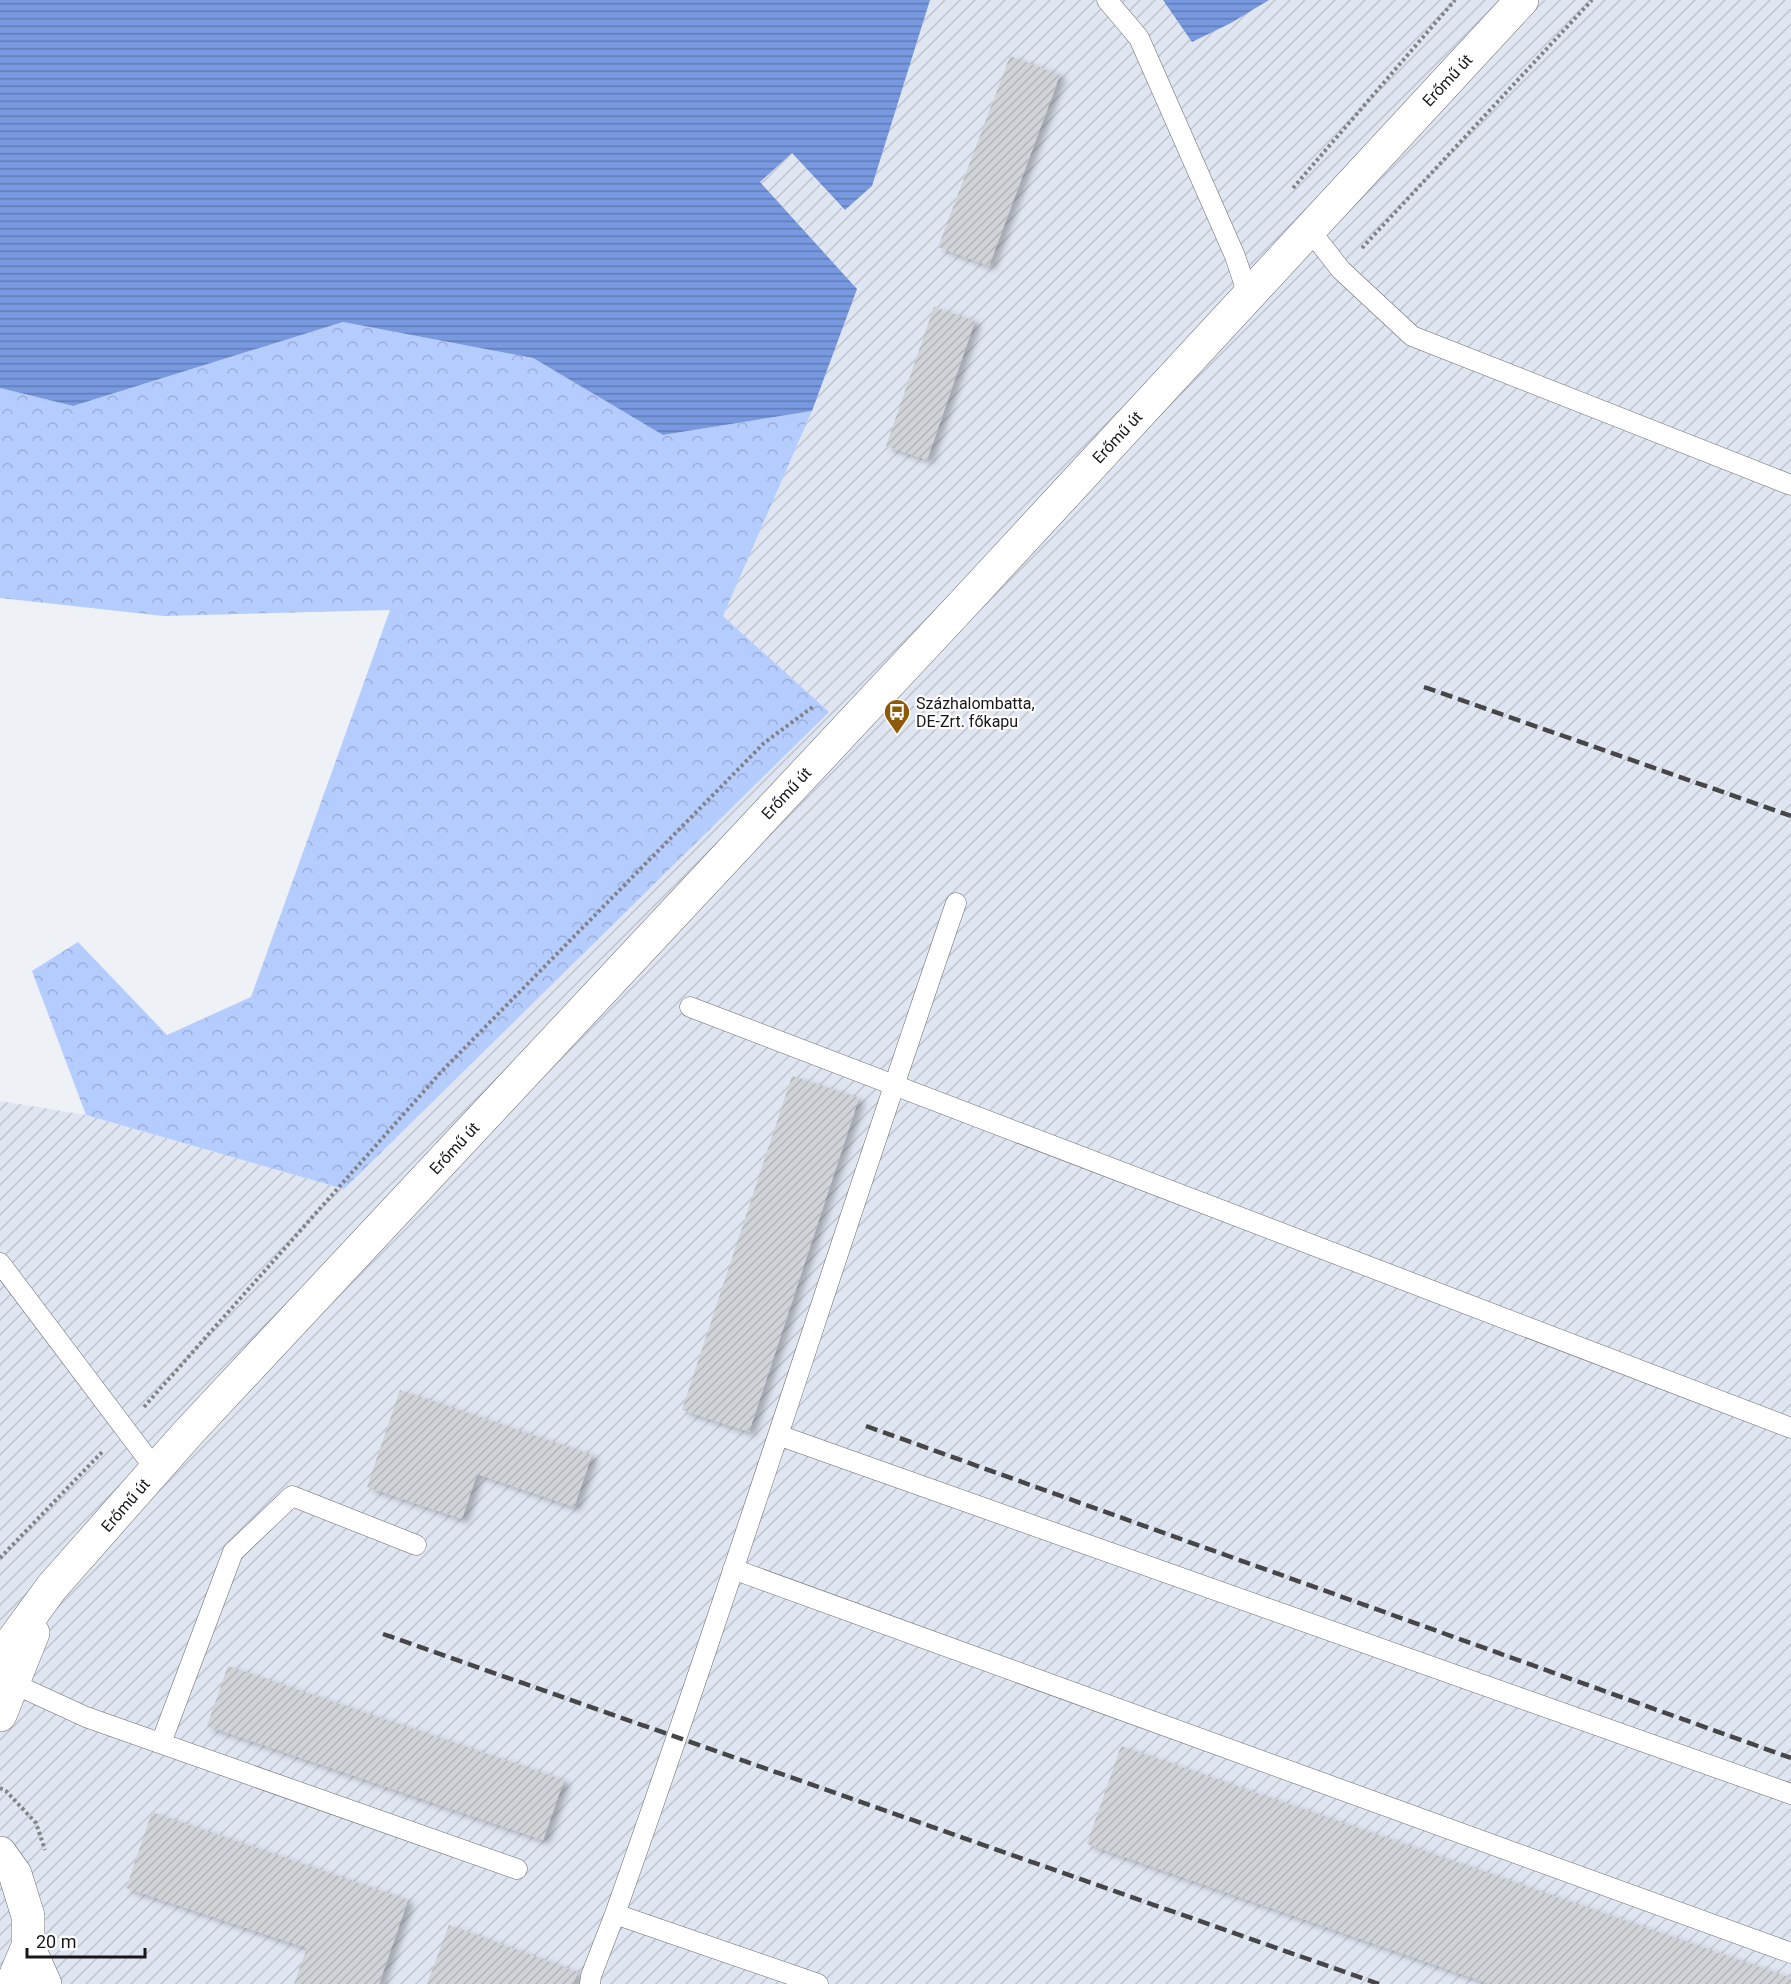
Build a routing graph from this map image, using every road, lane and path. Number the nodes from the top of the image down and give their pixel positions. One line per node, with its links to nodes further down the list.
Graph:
1 (1107, 0): 8 (lane)
2 (1455, 0): 5 (path)
3 (1522, 0): 6 (street, Erőmű út)
4 (1592, 0): 7 (path)
5 (1288, 194)
6 (1309, 229): 7 (lane); 8 (street, Erőmű út)
7 (1341, 270): 9 (lane)
8 (1248, 296): 18 (street, Erőmű út)
9 (1791, 485)
10 (818, 703): 16 (path)
11 (956, 903): 13 (lane)
12 (690, 1007): 13 (lane)
13 (894, 1085): 15 (lane); 17 (lane)
14 (0, 1263): 16 (lane)
15 (1791, 1428)
16 (125, 1429): 18 (lane); 20 (path)
17 (778, 1435): 21 (lane); 25 (lane)
18 (156, 1470): 22 (street, Erőmű út)
19 (416, 1545): 24 (lane)
20 (0, 1558)
21 (733, 1569): 29 (lane); 31 (lane)
22 (6, 1670): 23 (street, Erőmű út); 24 (lane)
23 (0, 1715)
24 (160, 1743): 28 (lane)
25 (1791, 1794)
26 (0, 1834): 27 (street)
27 (8, 1863): 30 (street)
28 (517, 1869)
29 (615, 1914): 34 (lane); 35 (lane)
30 (28, 1946): 32 (street); 33 (street)
31 (1791, 1953)
32 (12, 1984)
33 (45, 1984)
34 (590, 1984)
35 (818, 1984)

